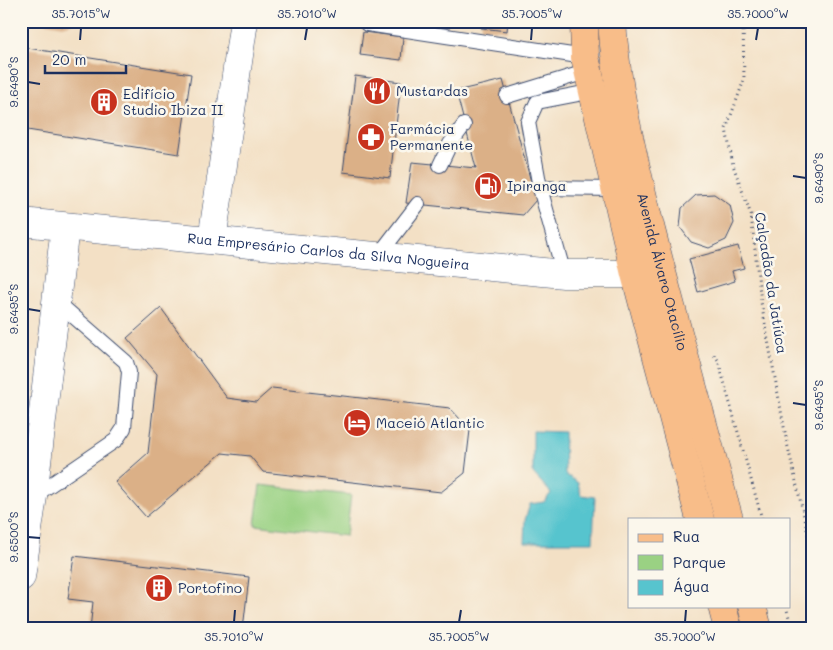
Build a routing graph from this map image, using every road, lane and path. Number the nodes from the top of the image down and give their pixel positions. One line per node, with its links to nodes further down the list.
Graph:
1 (244, 21): 15 (street)
2 (364, 21): 6 (lane)
3 (584, 21): 6 (main road, Avenida Álvaro Otacílio)
4 (612, 21): 22 (main road, Avenida Álvaro Otacílio)
5 (743, 21): 23 (path, Calçadão da Jatiúca)
6 (589, 73): 7 (lane); 10 (lane); 11 (main road, Avenida Álvaro Otacílio)
7 (508, 96)
8 (464, 125): 9 (lane)
9 (440, 165)
10 (540, 188): 11 (lane); 17 (lane)
11 (616, 189): 18 (main road, Avenida Álvaro Otacílio)
12 (418, 204): 16 (lane)
13 (21, 222): 14 (street, Rua Empresário Carlos da Silva Nogueira)
14 (65, 227): 15 (street, Rua Empresário Carlos da Silva Nogueira); 19 (street)
15 (212, 240): 16 (street, Rua Empresário Carlos da Silva Nogueira)
16 (378, 256): 17 (street, Rua Empresário Carlos da Silva Nogueira)
17 (564, 274): 18 (street, Rua Empresário Carlos da Silva Nogueira)
18 (636, 274): 21 (main road, Avenida Álvaro Otacílio)
19 (56, 301): 20 (street); 20 (lane)
20 (33, 496): 24 (street)
21 (700, 518)
22 (729, 518)
23 (812, 551)
24 (21, 577)
25 (723, 608): 28 (main road)
26 (753, 608): 29 (main road)
27 (787, 608): 30 (path)
28 (728, 629)
29 (758, 629)
30 (792, 629)

